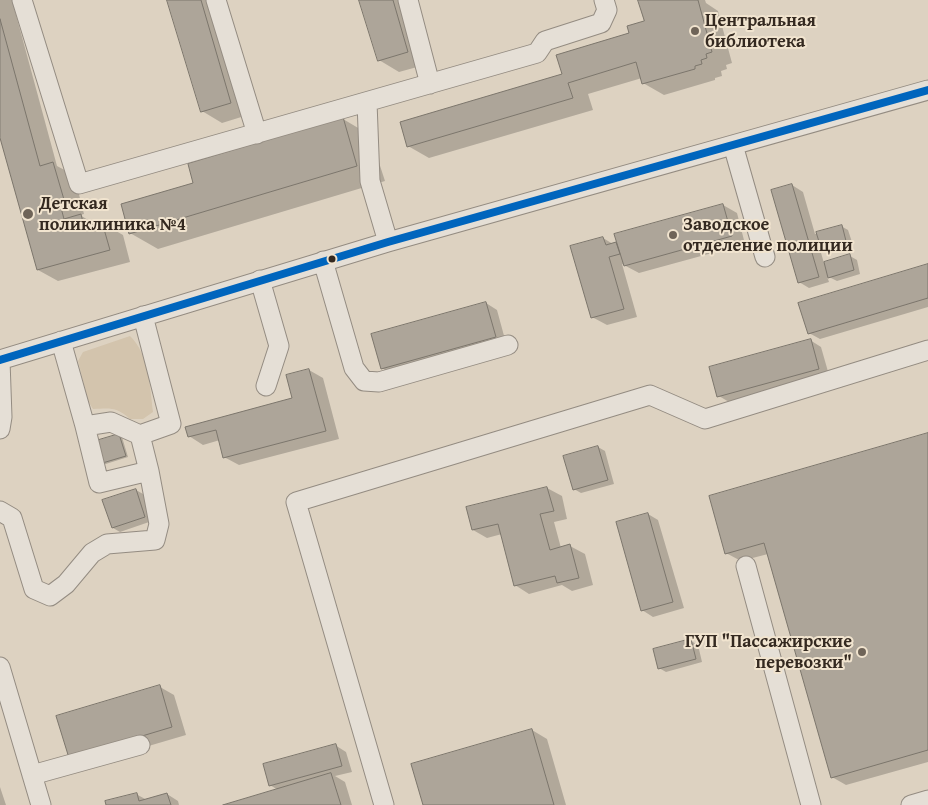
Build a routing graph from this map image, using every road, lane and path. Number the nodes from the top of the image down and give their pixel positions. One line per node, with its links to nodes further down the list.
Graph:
1 (22, 0): 8 (street)
2 (216, 0): 8 (street)
3 (408, 0): 5 (street)
4 (604, 0): 5 (street)
5 (430, 84): 7 (street)
6 (928, 90): 9 (street)
7 (367, 102): 8 (street); 10 (street)
8 (257, 134)
9 (733, 145): 10 (street); 11 (street)
10 (388, 242): 12 (street)
11 (765, 257)
12 (323, 261): 13 (street); 16 (street)
13 (260, 280): 14 (street); 19 (street)
14 (143, 316): 15 (street); 22 (street)
15 (61, 341): 18 (street); 20 (street)
16 (508, 346)
17 (928, 350): 31 (street)
18 (0, 360): 21 (street)
19 (266, 386)
20 (85, 426): 22 (street); 23 (street)
21 (0, 429)
22 (140, 435): 23 (street)
23 (149, 471): 24 (street)
24 (0, 511)
25 (746, 566): 32 (street)
26 (0, 667): 28 (street)
27 (140, 744): 28 (street)
28 (32, 775): 30 (street)
29 (928, 800): 33 (street)
30 (41, 805)
31 (384, 805)
32 (810, 805)
33 (911, 805)

